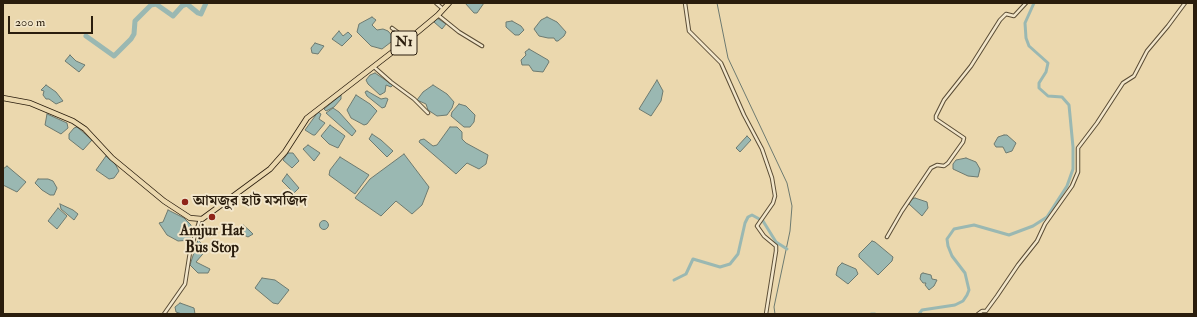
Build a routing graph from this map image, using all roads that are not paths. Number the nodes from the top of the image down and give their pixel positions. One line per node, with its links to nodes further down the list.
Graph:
1 (436, 3): 6 (street)
2 (449, 3): 6 (highway, N1)
3 (685, 3): 17 (street)
4 (1026, 3): 15 (street)
5 (1185, 3): 18 (street)
6 (443, 9): 7 (highway, N1)
7 (438, 15): 9 (highway, N1); 10 (street)
8 (392, 28): 9 (street)
9 (408, 40): 11 (highway, N1)
10 (482, 46)
11 (374, 67): 13 (street); 14 (highway, N1)
12 (3, 98): 14 (highway)
13 (428, 113)
14 (200, 219): 16 (street)
15 (887, 237)
16 (164, 314)
17 (766, 314)
18 (978, 314)

